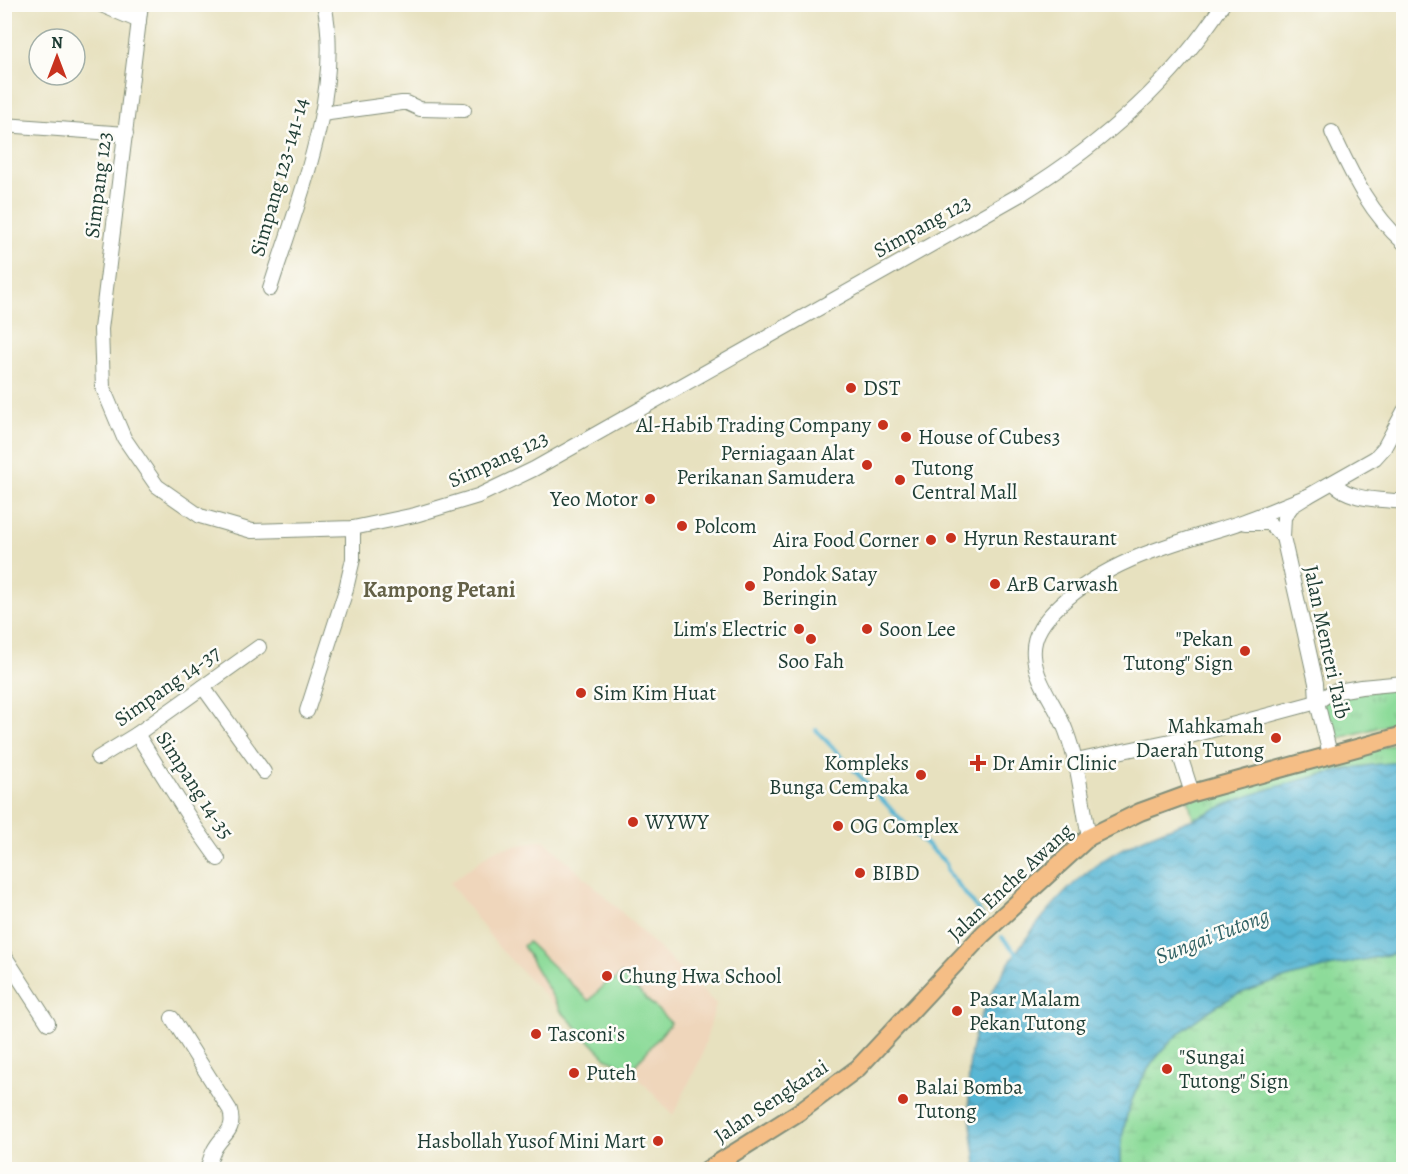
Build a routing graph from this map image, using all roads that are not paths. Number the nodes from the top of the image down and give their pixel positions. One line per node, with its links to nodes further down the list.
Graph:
1 (99, 4): 5 (street)
2 (141, 4): 5 (street, Simpang 123)
3 (324, 4): 7 (street, Simpang 123-141-14)
4 (1223, 4): 18 (street, Simpang 123)
5 (139, 21): 10 (street, Simpang 123)
6 (464, 110): 7 (street)
7 (322, 114): 12 (street, Simpang 123-141-14)
8 (4, 125): 10 (street)
9 (1332, 132): 11 (street)
10 (126, 134): 18 (street, Simpang 123)
11 (1404, 243)
12 (270, 289)
13 (1404, 411): 14 (street)
14 (1333, 482): 15 (street); 16 (street)
15 (1308, 496): 17 (street); 19 (street)
16 (1404, 502)
17 (1238, 523): 19 (street); 30 (street)
18 (353, 528): 24 (street)
19 (1283, 537): 23 (street, Jalan Menteri Taib)
20 (259, 647): 22 (street, Simpang 14-37)
21 (1404, 683): 23 (street)
22 (203, 687): 25 (street, Simpang 14-37); 31 (street)
23 (1317, 702): 27 (street); 28 (street, Jalan Menteri Taib)
24 (307, 711)
25 (137, 734): 29 (street, Simpang 14-37); 34 (street, Simpang 14-35)
26 (1404, 735): 28 (main road, Jalan Enche Awang)
27 (1175, 740): 30 (street); 32 (street)
28 (1330, 754): 32 (main road, Jalan Enche Awang)
29 (98, 758)
30 (1076, 761): 33 (street)
31 (264, 772)
32 (1192, 792): 33 (main road, Jalan Enche Awang)
33 (1089, 837): 38 (main road, Jalan Enche Awang)
34 (218, 859)
35 (4, 955): 37 (street)
36 (172, 1018): 39 (street)
37 (48, 1023)
38 (858, 1068): 40 (main road, Jalan Sengkarai)
39 (207, 1170)
40 (707, 1170)

